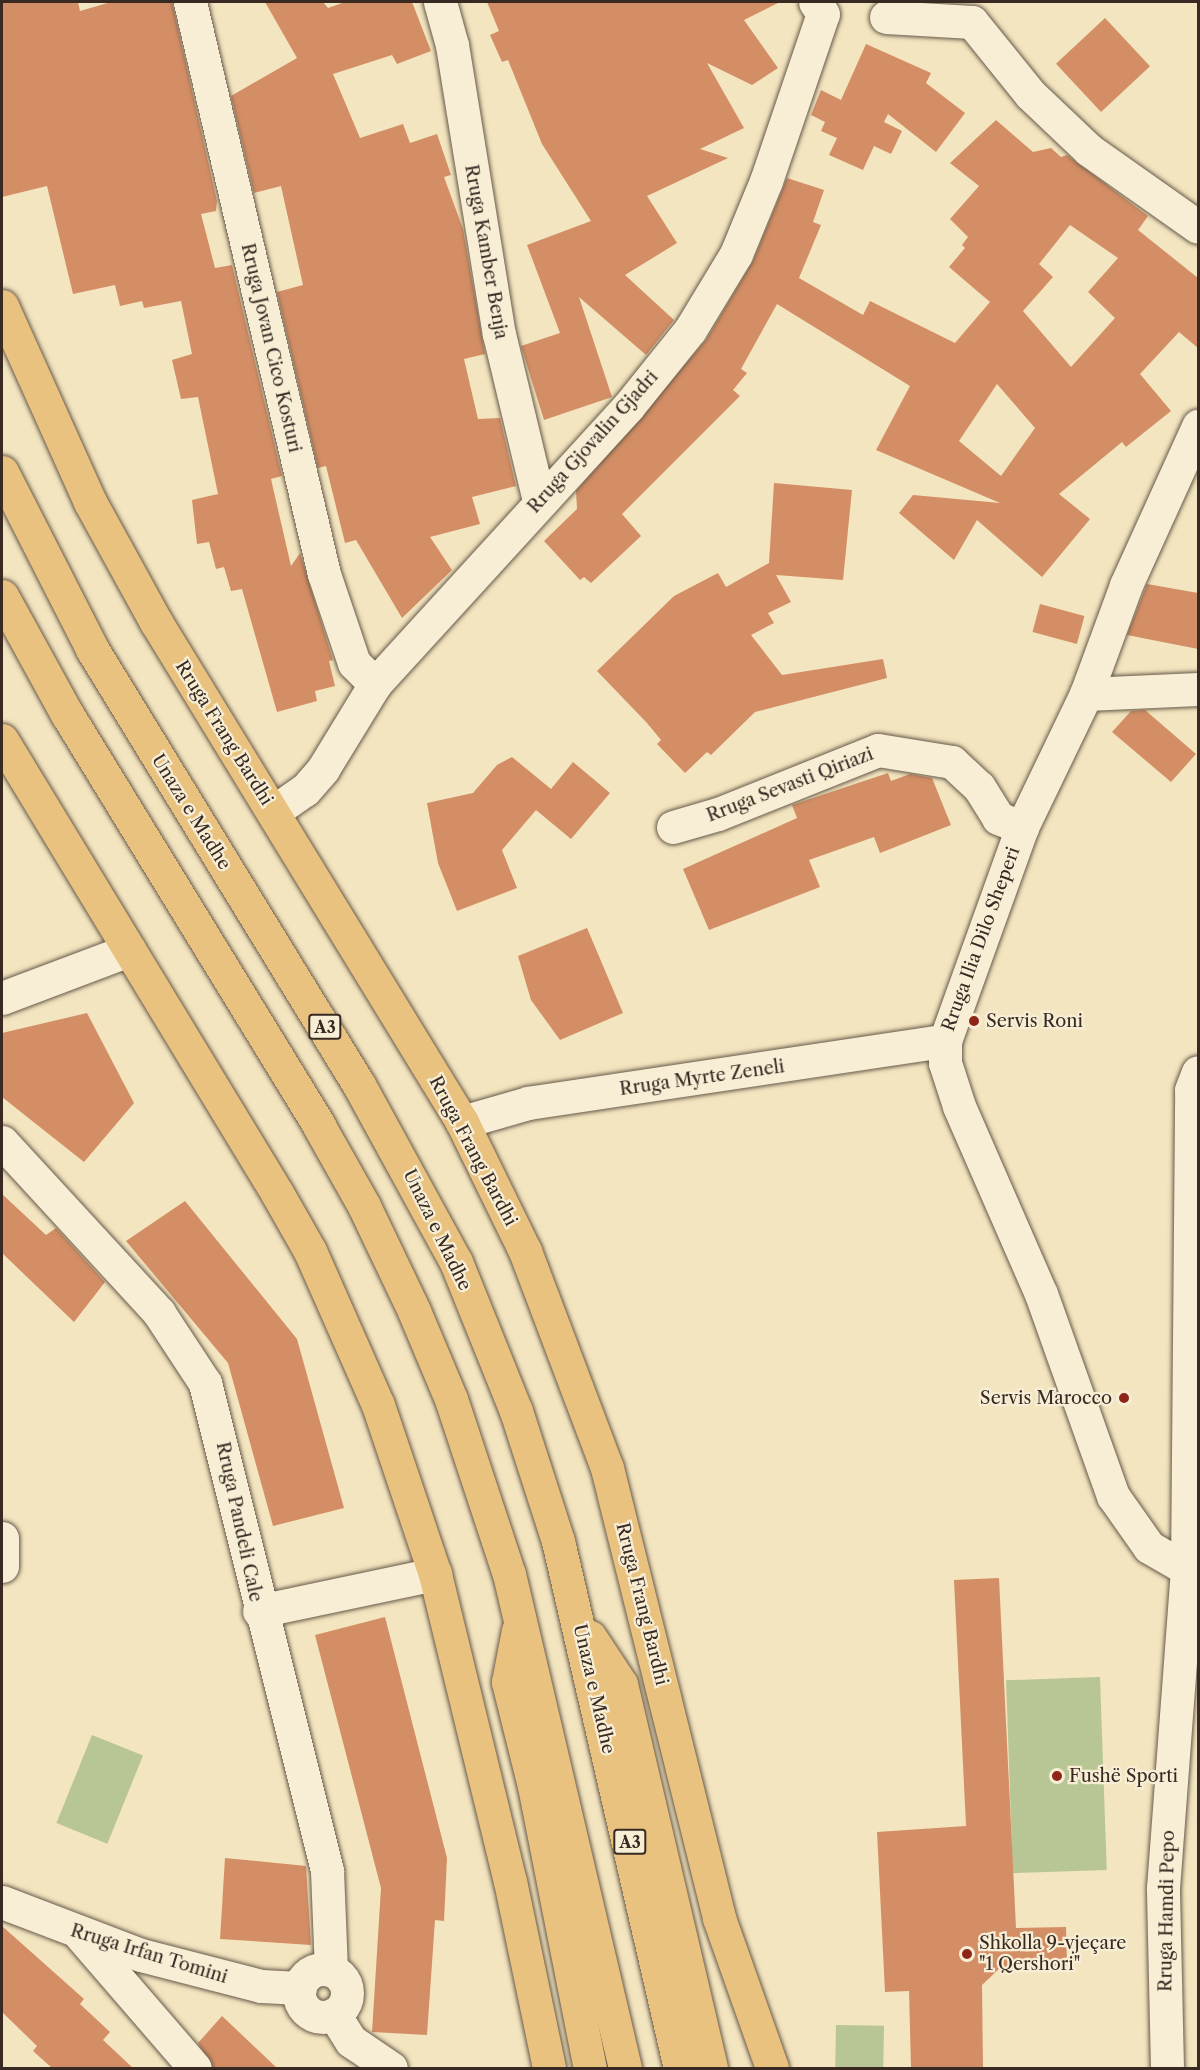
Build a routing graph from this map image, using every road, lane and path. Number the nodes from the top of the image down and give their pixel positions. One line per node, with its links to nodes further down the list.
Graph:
1 (190, 2): 11 (street, Rruga Jovan Cico Kosturi)
2 (440, 2): 9 (street, Rruga Kamber Benja)
3 (819, 8): 9 (street, Rruga Gjovalin Gjadri)
4 (886, 17): 5 (street)
5 (1198, 227)
6 (2, 306): 15 (main road, Rruga Frang Bardhi)
7 (1198, 426): 13 (street, Rruga Ilia Dilo Sheperi)
8 (2, 472): 29 (main road, Unaza e Madhe / A3)
9 (539, 501): 11 (street, Rruga Gjovalin Gjadri)
10 (2, 596): 30 (main road)
11 (375, 684): 15 (street, Rruga Gjovalin Gjadri)
12 (1198, 689): 13 (street)
13 (1086, 694): 16 (street, Rruga Ilia Dilo Sheperi)
14 (2, 740): 18 (main road)
15 (273, 812): 22 (main road, Rruga Frang Bardhi)
16 (1022, 827): 17 (street, Rruga Sevasti Qiriazi); 20 (street, Rruga Ilia Dilo Sheperi)
17 (673, 828)
18 (129, 950): 19 (street); 27 (main road)
19 (2, 999)
20 (945, 1041): 22 (street, Rruga Myrte Zeneli); 26 (street, Rruga Ilia Dilo Sheperi)
21 (1198, 1072): 26 (street, Rruga Hamdi Pepo)
22 (462, 1122): 43 (main road, Rruga Frang Bardhi)
23 (2, 1142): 28 (street, Rruga Pandeli Cale)
24 (2, 1538): 25 (street)
25 (2, 1566)
26 (1187, 1569): 44 (street, Rruga Hamdi Pepo)
27 (435, 1574): 28 (street); 38 (main road)
28 (259, 1611): 33 (street, Rruga Pandeli Cale)
29 (577, 1616): 41 (main road, Unaza e Madhe / A3); 42 (main road)
30 (520, 1619): 39 (main road); 40 (main road)
31 (2, 1902): 32 (street, Rruga Irfan Tomini)
32 (81, 1936): 34 (street, Rruga Irfan Tomini); 36 (street)
33 (331, 1970): 34 (street); 35 (street)
34 (300, 1988): 35 (street)
35 (334, 2014): 37 (street)
36 (195, 2068)
37 (391, 2068)
38 (549, 2068)
39 (590, 2068)
40 (625, 2068)
41 (680, 2068)
42 (711, 2068)
43 (772, 2068)
44 (1167, 2068)

